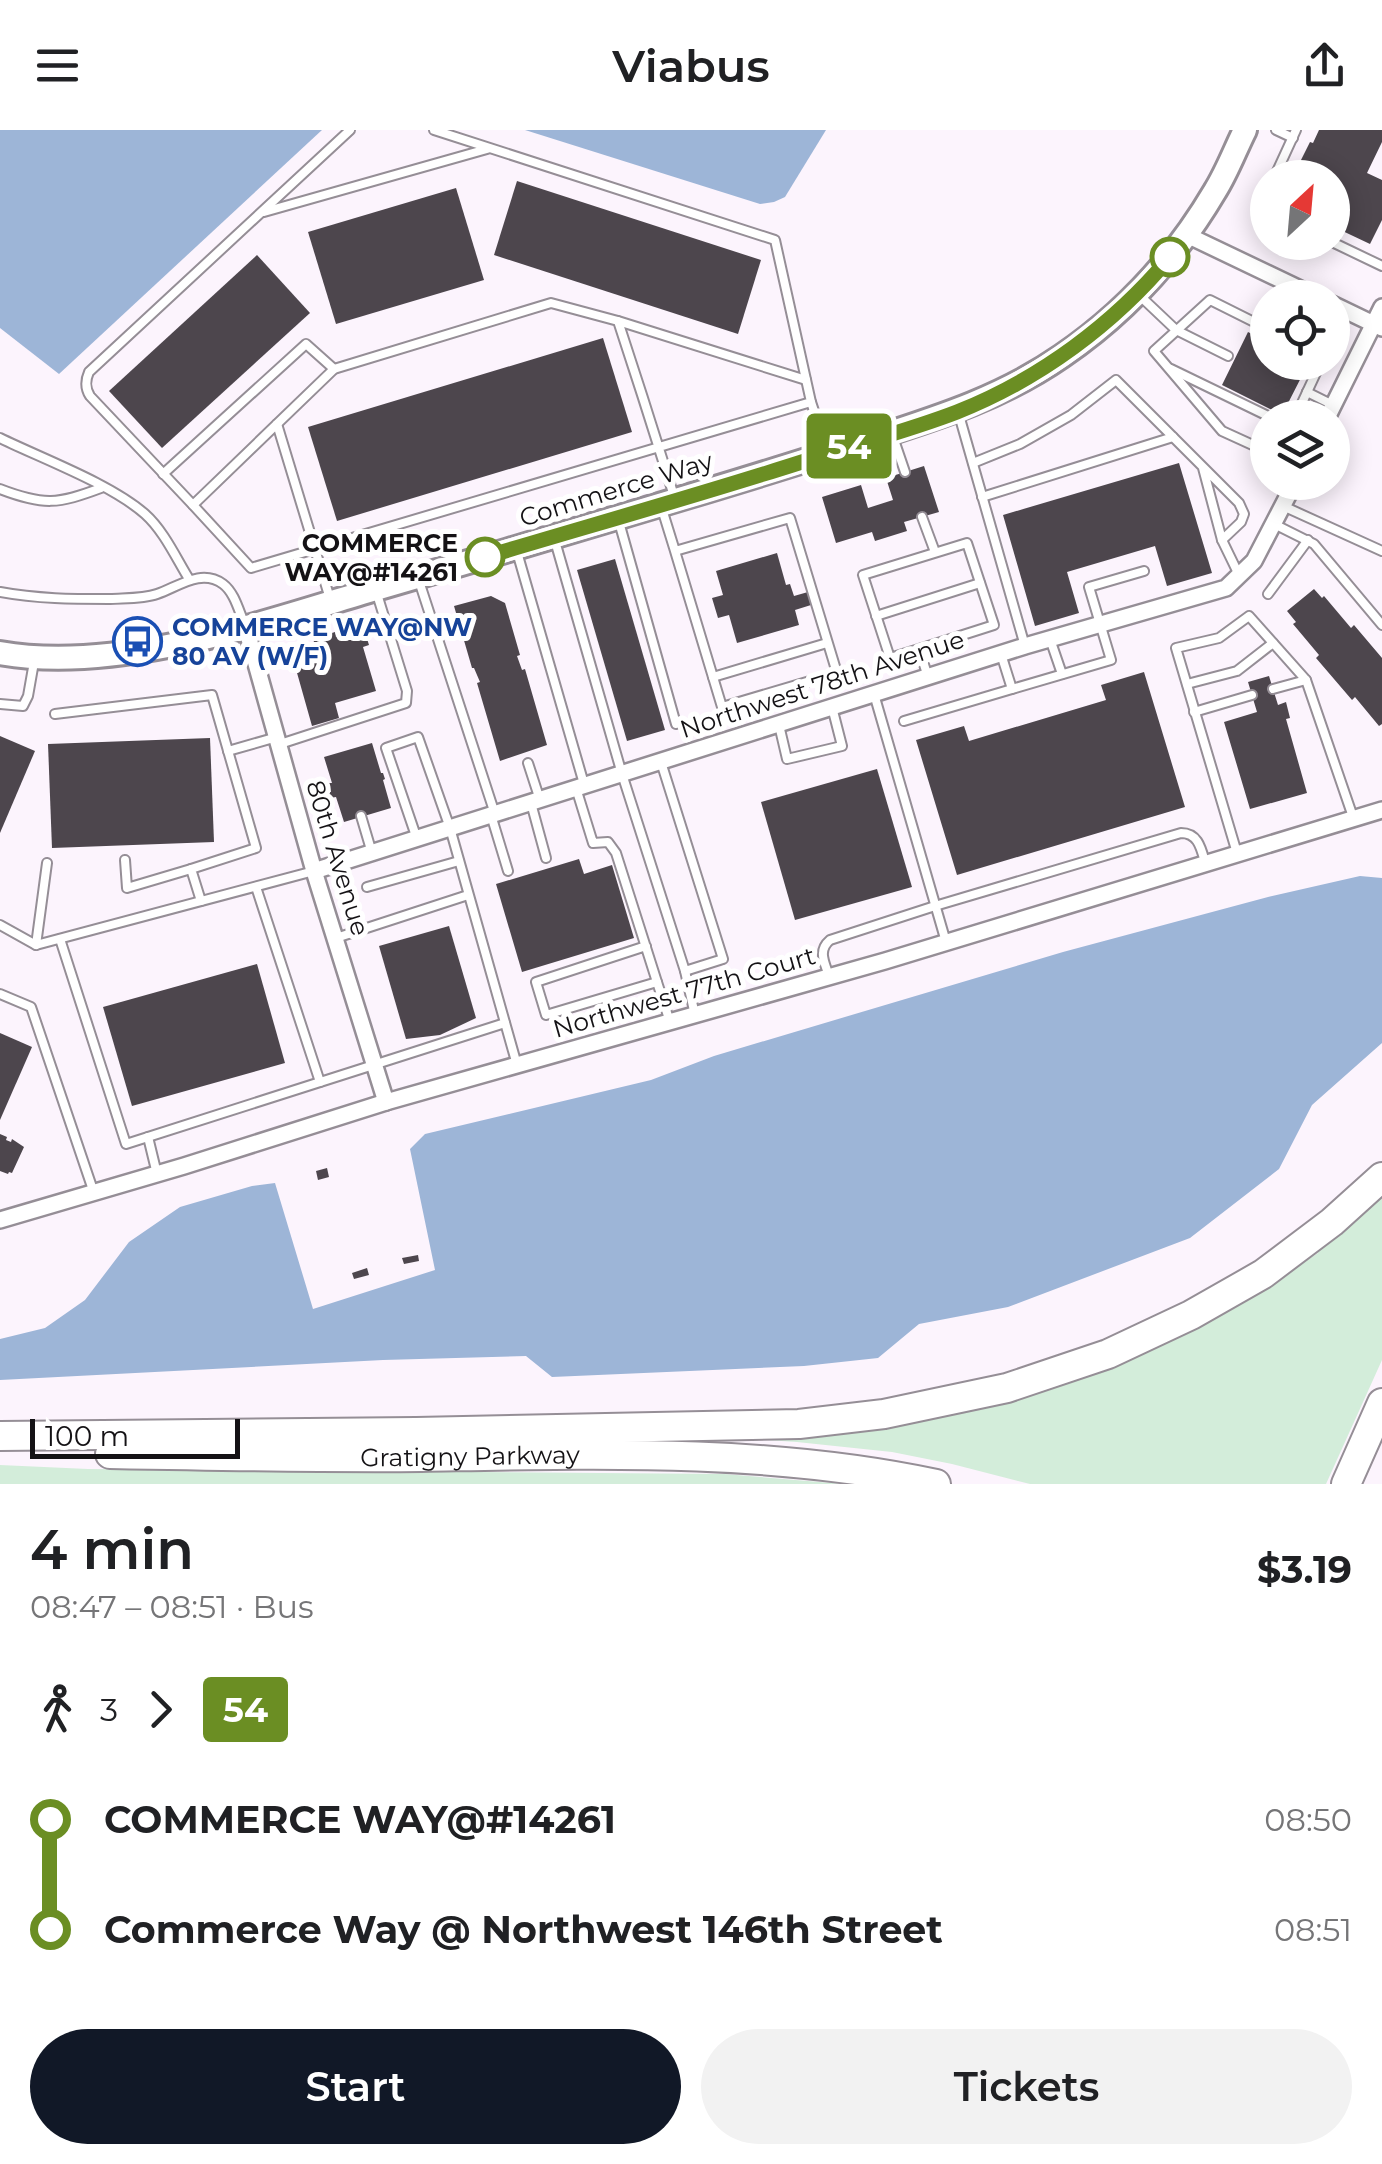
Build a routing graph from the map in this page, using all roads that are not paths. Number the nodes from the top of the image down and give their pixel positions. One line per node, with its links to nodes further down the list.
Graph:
1 (350, 130): 8 (lane)
2 (434, 130): 6 (lane)
3 (1245, 130): 9 (street, Commerce Way)
4 (1276, 130): 5 (lane)
5 (1294, 134): 7 (lane)
6 (490, 148): 8 (lane); 23 (lane)
7 (1282, 160)
8 (260, 213): 42 (lane)
9 (1187, 235): 12 (street); 13 (street, Commerce Way)
10 (1350, 251): 11 (lane)
11 (1382, 266)
12 (1281, 280)
13 (1138, 294): 19 (lane); 31 (street, Commerce Way)
14 (1382, 307): 18 (street)
15 (1350, 313): 18 (street)
16 (1250, 320): 19 (lane)
17 (618, 321): 22 (lane); 23 (lane); 37 (lane)
18 (1378, 326): 28 (street)
19 (1176, 330): 20 (lane); 21 (lane)
20 (1228, 356)
21 (1167, 366): 30 (lane); 36 (lane)
22 (334, 370): 32 (lane); 42 (lane)
23 (806, 380): 29 (lane)
24 (1313, 380): 25 (lane)
25 (1307, 392): 26 (lane); 27 (lane)
26 (1303, 400)
27 (1317, 400)
28 (1336, 400)
29 (811, 402): 37 (lane); 38 (lane)
30 (1250, 407)
31 (958, 412): 33 (street, Commerce Way); 39 (lane)
32 (277, 424): 48 (lane); 57 (lane)
33 (892, 432): 38 (street, Commerce Way); 41 (lane)
34 (1172, 437): 39 (lane); 40 (lane); 45 (lane)
35 (0, 438): 43 (lane)
36 (1250, 444)
37 (658, 446): 47 (lane); 57 (lane)
38 (828, 453): 47 (street, Commerce Way)
39 (973, 464): 45 (lane)
40 (1204, 468): 54 (lane); 54 (lane)
41 (905, 472)
42 (163, 474): 48 (lane)
43 (103, 487): 44 (lane); 64 (lane)
44 (0, 489)
45 (982, 497): 77 (lane)
46 (1287, 500): 49 (street, Northwest 78th Avenue)
47 (668, 502): 50 (street, Commerce Way); 58 (lane)
48 (192, 505): 57 (lane)
49 (1284, 506): 52 (street, Northwest 78th Avenue); 60 (lane)
50 (618, 517): 53 (street, Commerce Way); 96 (lane)
51 (922, 517): 59 (lane)
52 (1274, 523): 55 (lane); 62 (street, Northwest 78th Avenue)
53 (554, 536): 56 (street, Commerce Way); 102 (lane)
54 (1222, 540): 62 (lane)
55 (1308, 540): 68 (lane); 72 (lane)
56 (515, 548): 63 (street, Commerce Way); 103 (lane)
57 (315, 549): 69 (lane)
58 (675, 551): 75 (lane); 83 (lane)
59 (935, 552): 65 (lane); 70 (lane)
60 (1382, 552)
61 (1144, 571): 71 (lane)
62 (1238, 575): 71 (street, Northwest 78th Avenue)
63 (417, 577): 66 (street, Commerce Way); 106 (lane)
64 (188, 579): 67 (lane); 73 (lane)
65 (980, 582): 70 (lane); 78 (lane)
66 (375, 590): 69 (street, Commerce Way); 98 (lane)
67 (0, 592)
68 (1268, 594)
69 (331, 602): 73 (street, Commerce Way)
70 (876, 616): 78 (lane)
71 (1100, 624): 74 (street, Northwest 78th Avenue); 82 (lane)
72 (1382, 625)
73 (246, 628): 81 (street, Commerce Way); 98 (street, 80th Avenue)
74 (1050, 639): 77 (street, Northwest 78th Avenue); 82 (lane)
75 (828, 643): 83 (lane); 83 (lane)
76 (1273, 643): 85 (lane); 86 (lane); 86 (lane)
77 (1024, 646): 80 (street, Northwest 78th Avenue)
78 (919, 648): 84 (lane)
79 (0, 654): 81 (street, Commerce Way)
80 (1001, 654): 84 (street, Northwest 78th Avenue); 87 (lane)
81 (35, 658): 91 (lane)
82 (1062, 674): 87 (lane)
83 (713, 677)
84 (928, 677): 89 (street, Northwest 78th Avenue)
85 (1306, 680): 88 (lane); 108 (lane)
86 (1186, 684): 93 (lane)
87 (1012, 689): 95 (lane)
88 (1273, 689)
89 (874, 694): 92 (street, Northwest 78th Avenue); 125 (lane)
90 (1252, 695): 93 (lane)
91 (0, 704)
92 (832, 707): 97 (street, Northwest 78th Avenue); 97 (lane)
93 (1194, 712): 112 (lane)
94 (55, 714): 99 (lane)
95 (904, 721)
96 (676, 724)
97 (778, 724): 100 (street, Northwest 78th Avenue)
98 (278, 741): 99 (lane); 119 (street, 80th Avenue)
99 (228, 751): 118 (lane)
100 (661, 762): 102 (street, Northwest 78th Avenue); 132 (lane)
101 (528, 763): 104 (lane)
102 (622, 774): 103 (street, Northwest 78th Avenue); 132 (lane)
103 (580, 787): 104 (street, Northwest 78th Avenue); 131 (lane)
104 (536, 801): 106 (street, Northwest 78th Avenue); 113 (lane)
105 (1382, 810): 108 (street, Northwest 77th Court)
106 (493, 815): 109 (street, Northwest 78th Avenue); 120 (lane)
107 (362, 816): 111 (lane)
108 (1354, 818): 112 (street, Northwest 77th Court)
109 (450, 828): 110 (street, Northwest 78th Avenue); 110 (lane); 116 (lane)
110 (417, 839): 111 (street, Northwest 78th Avenue)
111 (372, 853): 119 (street, Northwest 78th Avenue)
112 (1237, 853): 117 (street, Northwest 77th Court)
113 (546, 858)
114 (125, 860): 118 (lane)
115 (47, 862): 130 (lane)
116 (459, 862): 121 (lane); 123 (lane)
117 (1205, 862): 125 (lane); 129 (street, Northwest 77th Court)
118 (191, 869): 124 (lane)
119 (314, 871): 122 (lane); 128 (street, 80th Avenue)
120 (508, 871)
121 (367, 886)
122 (256, 887): 124 (lane); 141 (lane)
123 (468, 895): 128 (lane); 137 (lane)
124 (201, 901): 127 (lane)
125 (935, 906): 129 (lane); 133 (lane)
126 (0, 926): 130 (lane)
127 (60, 938): 130 (lane); 143 (lane)
128 (336, 938): 139 (street, 80th Avenue)
129 (946, 942): 133 (street, Northwest 77th Court)
130 (36, 945)
131 (646, 946): 134 (lane); 134 (lane)
132 (685, 970): 136 (lane)
133 (829, 976): 136 (street, Northwest 77th Court)
134 (657, 982): 138 (lane)
135 (0, 994): 146 (lane)
136 (696, 1014): 138 (street, Northwest 77th Court)
137 (505, 1022): 139 (lane); 140 (lane)
138 (670, 1022): 140 (street, Northwest 77th Court)
139 (374, 1065): 141 (lane); 142 (street, 80th Avenue)
140 (517, 1065): 142 (street, Northwest 77th Court)
141 (320, 1082): 143 (lane)
142 (386, 1102): 144 (street, Northwest 77th Court)
143 (148, 1137): 144 (lane)
144 (158, 1174): 146 (street, Northwest 77th Court)
145 (1382, 1177): 149 (highway)
146 (94, 1192): 147 (street, Northwest 77th Court)
147 (0, 1220)
148 (1382, 1403): 153 (highway)
149 (0, 1436)
150 (1382, 1440): 154 (highway)
151 (0, 1450): 152 (highway, Gratigny Parkway)
152 (936, 1484)
153 (1346, 1484)
154 (1362, 1484)

